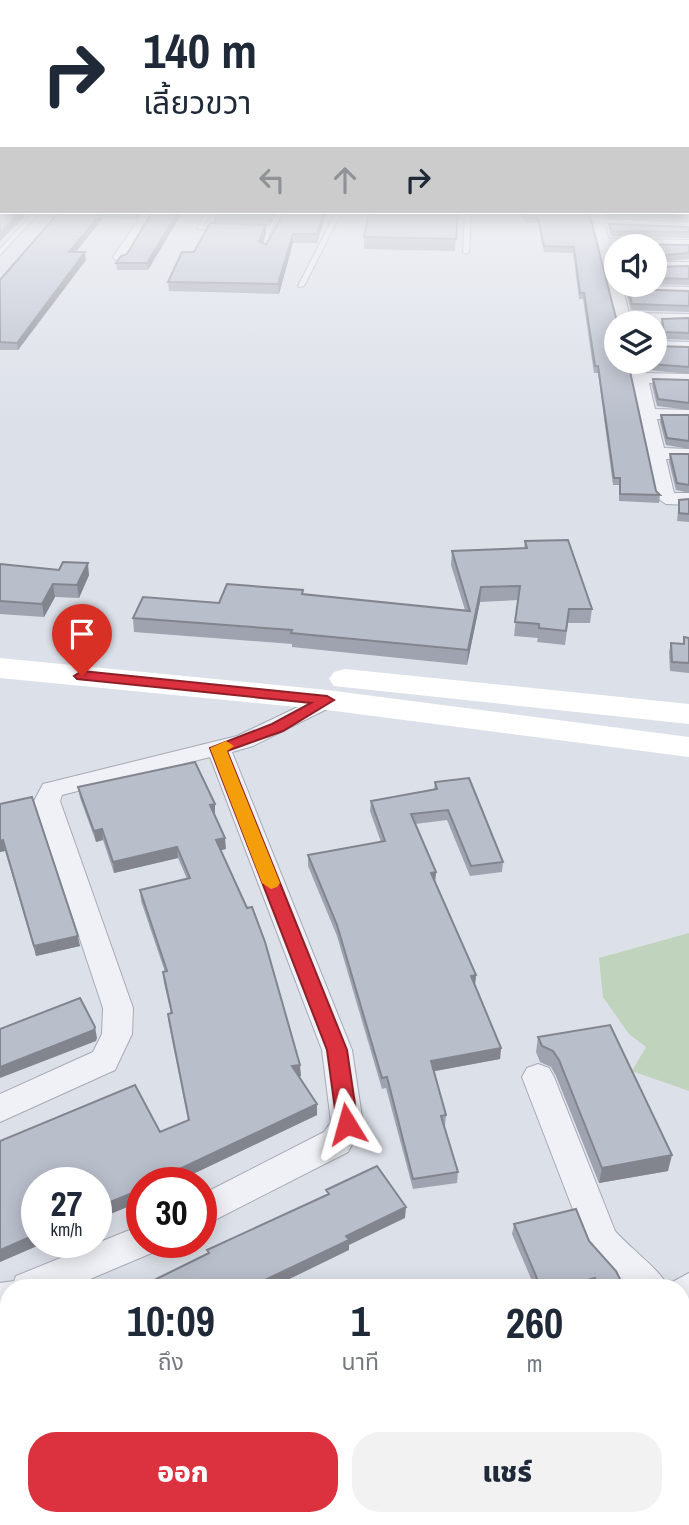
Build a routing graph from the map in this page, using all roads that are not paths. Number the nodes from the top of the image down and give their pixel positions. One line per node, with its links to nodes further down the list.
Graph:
1 (305, 278): 2 (lane)
2 (301, 286)
3 (667, 290): 4 (street)
4 (689, 291)
5 (689, 318): 6 (street)
6 (667, 319)
7 (667, 346): 8 (street)
8 (689, 347)
9 (639, 374): 12 (street)
10 (661, 374): 11 (street)
11 (689, 379)
12 (647, 414): 13 (street); 14 (street)
13 (689, 415)
14 (656, 453): 15 (street); 16 (street)
15 (689, 454)
16 (689, 499)
17 (0, 643): 21 (main road)
18 (0, 668): 19 (main road)
19 (327, 700): 21 (main road); 23 (street)
20 (689, 714): 21 (main road)
21 (617, 723): 22 (main road)
22 (689, 747)
23 (218, 748): 25 (street); 26 (street)
24 (538, 1077): 29 (street)
25 (0, 1109)
26 (217, 1204)
27 (126, 1248): 28 (street)
28 (51, 1279)
29 (639, 1279)

